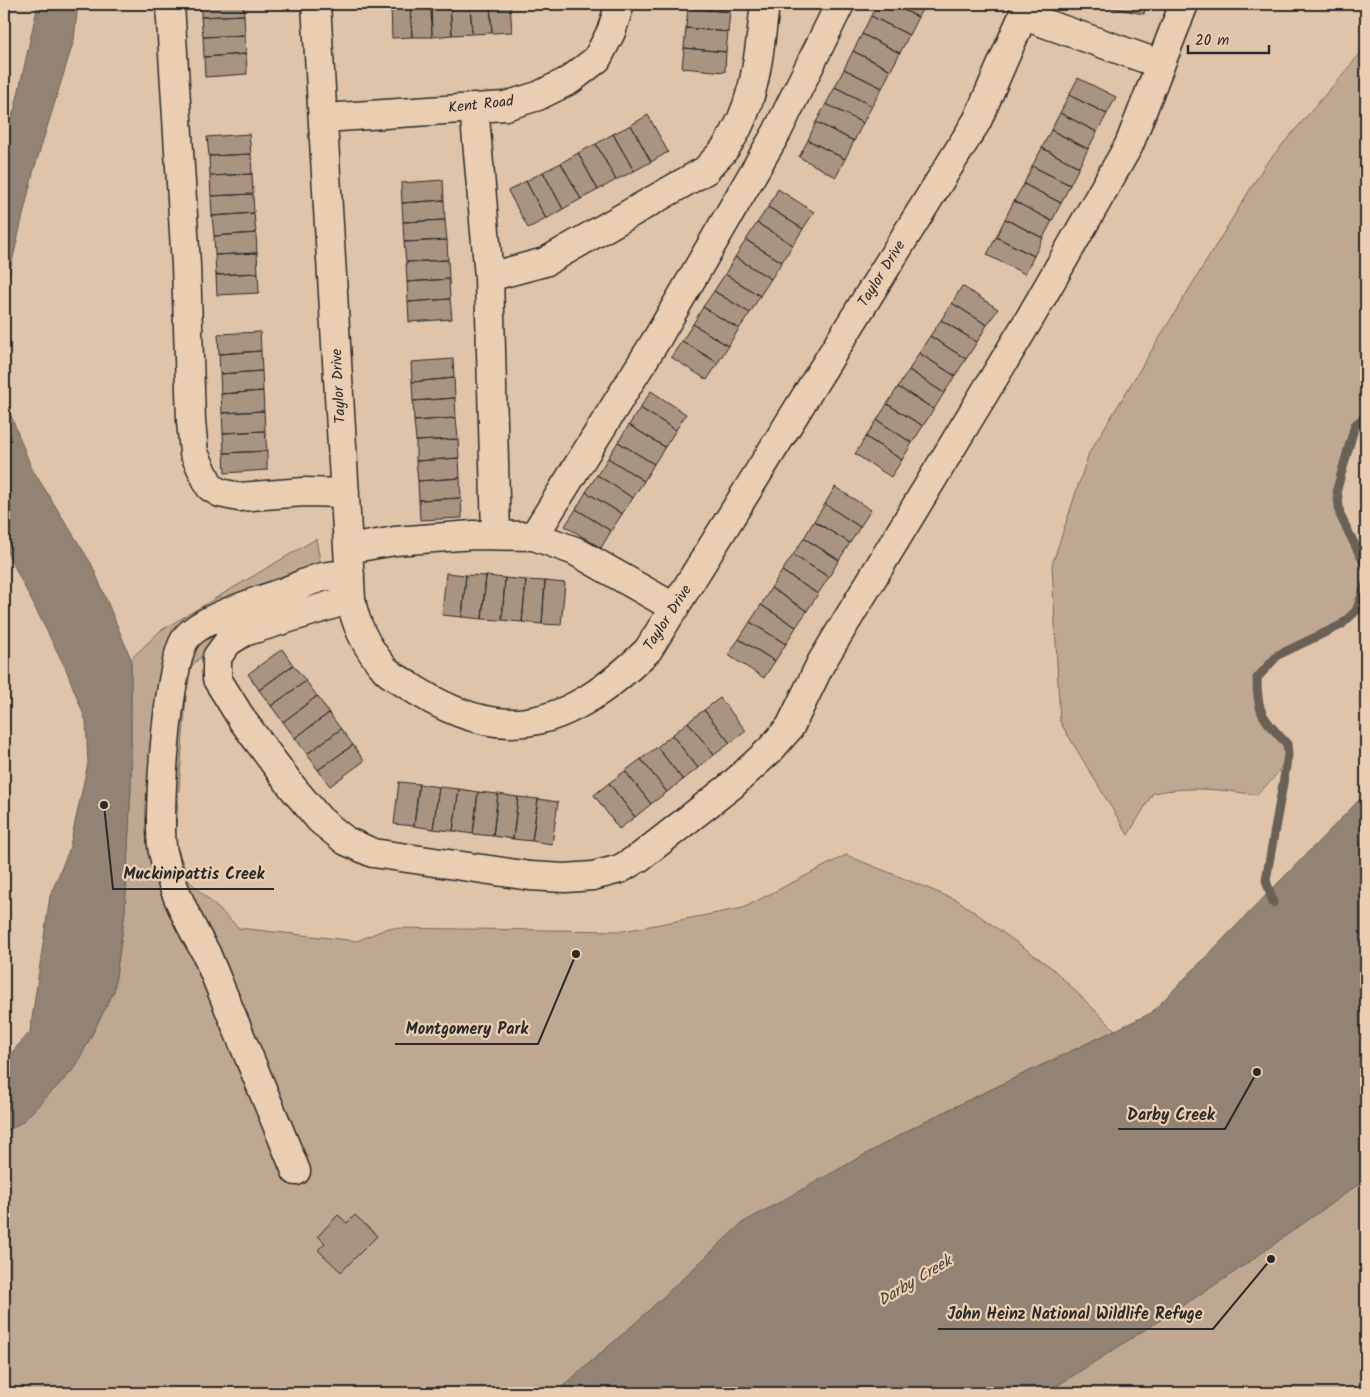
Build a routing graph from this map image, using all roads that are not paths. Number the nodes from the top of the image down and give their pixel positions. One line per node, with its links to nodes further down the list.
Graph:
1 (170, 4): 12 (street)
2 (316, 4): 10 (street, Taylor Drive)
3 (620, 4): 9 (street, Kent Road)
4 (765, 4): 11 (street)
5 (840, 4): 14 (street)
6 (1184, 4): 8 (street)
7 (1026, 10): 8 (street); 16 (street, Taylor Drive)
8 (1160, 64): 15 (street)
9 (474, 107): 10 (street, Kent Road); 11 (street)
10 (324, 118): 12 (street, Taylor Drive)
11 (489, 277): 13 (street)
12 (345, 493): 15 (street, Taylor Drive)
13 (496, 535): 14 (street); 15 (street)
14 (534, 536): 16 (street)
15 (350, 574): 16 (street, Taylor Drive); 17 (street)
16 (675, 608)
17 (296, 1171)

